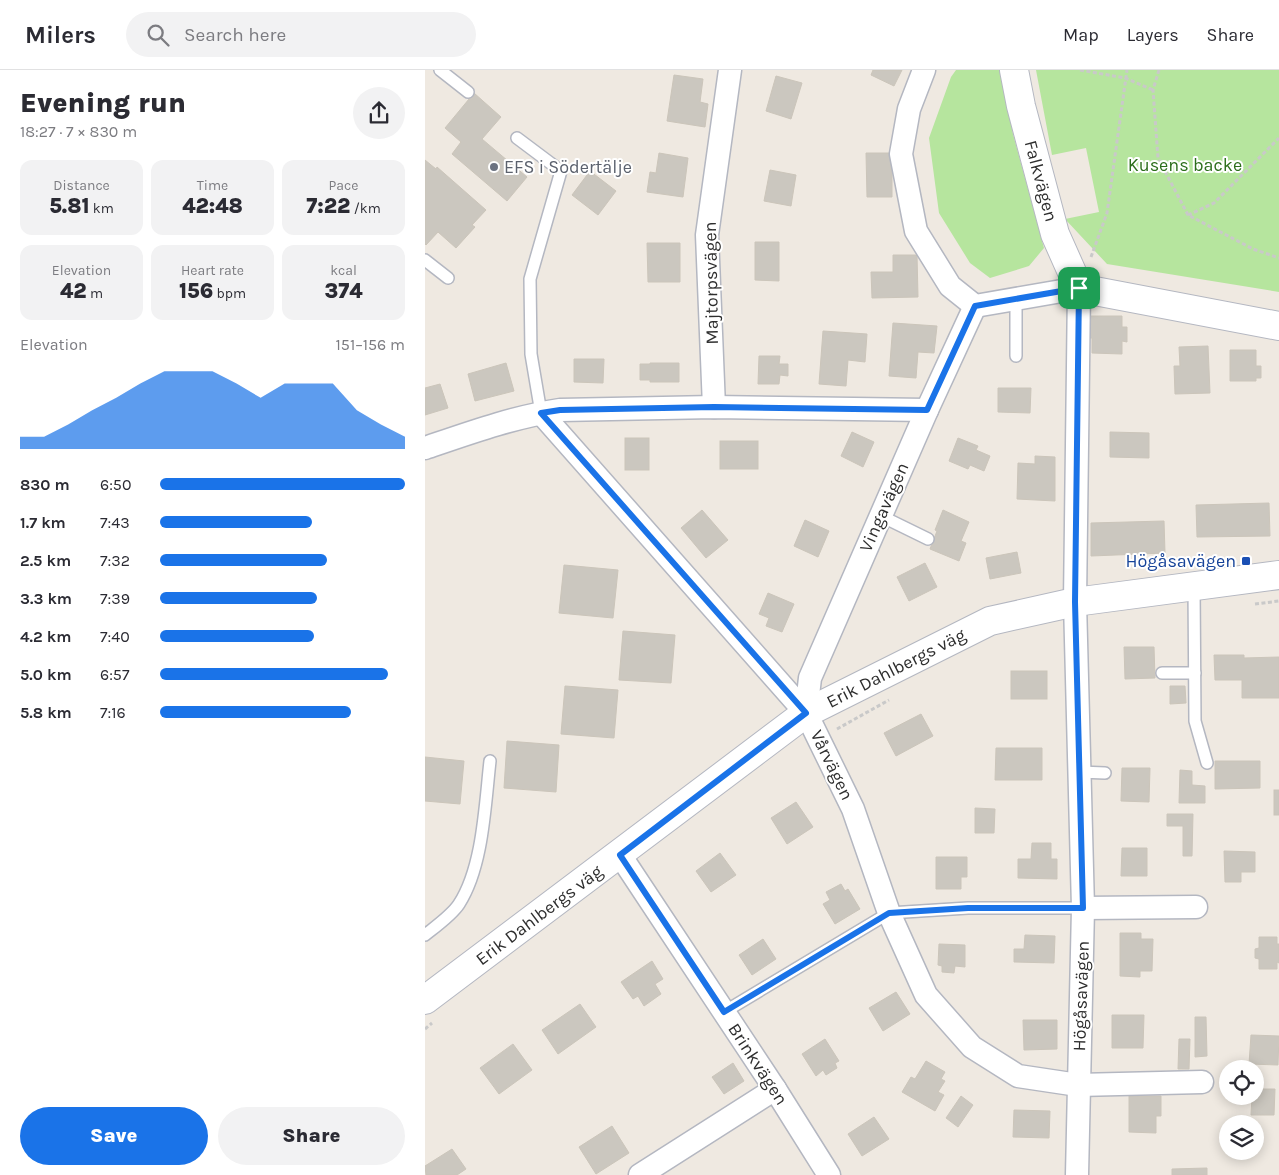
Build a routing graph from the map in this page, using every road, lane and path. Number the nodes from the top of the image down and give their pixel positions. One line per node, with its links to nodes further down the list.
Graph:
1 (440, 70): 10 (lane)
2 (730, 70): 22 (street, Majtorpsvägen)
3 (924, 70): 19 (street)
4 (1015, 70): 17 (street, Falkvägen)
5 (1080, 70): 8 (path)
6 (1127, 70): 8 (path)
7 (1159, 70): 9 (path)
8 (1125, 78): 9 (path); 17 (path)
9 (1153, 90): 13 (path)
10 (468, 92)
11 (517, 138): 24 (lane)
12 (1279, 138): 13 (path)
13 (1188, 215): 14 (path)
14 (1279, 258)
15 (425, 260): 16 (lane)
16 (447, 278)
17 (1079, 288): 18 (street); 20 (street); 30 (street, Högåsavägen)
18 (1016, 298): 19 (street); 21 (lane)
19 (975, 306): 23 (street, Vingavägen)
20 (1279, 326)
21 (1016, 356)
22 (714, 407): 23 (street); 24 (street)
23 (927, 410): 26 (street, Vingavägen)
24 (541, 413): 25 (street); 33 (street, Vårvägen)
25 (425, 448)
26 (881, 516): 27 (lane); 33 (street, Vingavägen)
27 (928, 539)
28 (1279, 575): 29 (street, Erik Dahlbergs väg)
29 (1194, 587): 30 (street, Erik Dahlbergs väg); 32 (lane)
30 (1075, 602): 33 (street, Erik Dahlbergs väg); 36 (street, Högåsavägen)
31 (1162, 673): 32 (lane)
32 (1195, 673): 35 (lane)
33 (806, 713): 38 (street, Erik Dahlbergs väg); 41 (street, Vårvägen)
34 (490, 762): 42 (lane)
35 (1207, 763)
36 (1080, 772): 37 (lane); 40 (street, Högåsavägen)
37 (1105, 773)
38 (620, 855): 43 (street, Erik Dahlbergs väg); 44 (street, Brinkvägen)
39 (1196, 907): 40 (street)
40 (1083, 908): 41 (lane); 46 (street, Högåsavägen)
41 (889, 913): 44 (lane); 46 (street, Vårvägen)
42 (425, 935)
43 (425, 1000)
44 (724, 1012): 47 (street, Brinkvägen)
45 (1202, 1082): 46 (street)
46 (1078, 1085): 50 (street, Högåsavägen)
47 (775, 1089): 48 (street); 49 (street, Brinkvägen)
48 (640, 1175)
49 (829, 1175)
50 (1077, 1175)

